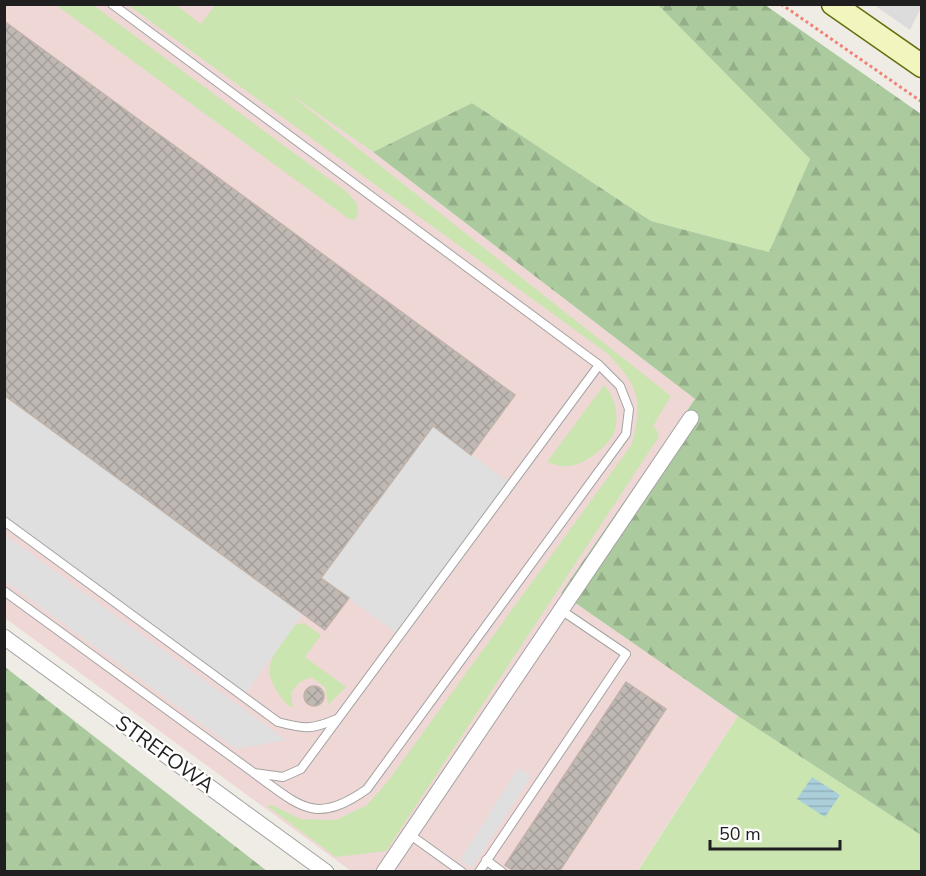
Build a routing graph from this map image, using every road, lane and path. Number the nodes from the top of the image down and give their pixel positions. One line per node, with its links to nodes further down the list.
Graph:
1 (112, 4): 6 (lane)
2 (781, 4): 5 (path)
3 (833, 4): 4 (street)
4 (921, 66)
5 (921, 102)
6 (599, 365): 12 (lane); 13 (lane)
7 (691, 418): 10 (street)
8 (4, 521): 12 (lane)
9 (4, 591): 13 (lane)
10 (561, 609): 14 (street); 15 (lane)
11 (4, 637): 16 (street, STREFOWA)
12 (339, 719): 13 (lane)
13 (254, 773)
14 (409, 834): 17 (street); 18 (lane)
15 (486, 860): 19 (lane); 20 (lane)
16 (326, 872)
17 (384, 872)
18 (462, 872)
19 (479, 872)
20 (502, 872)

